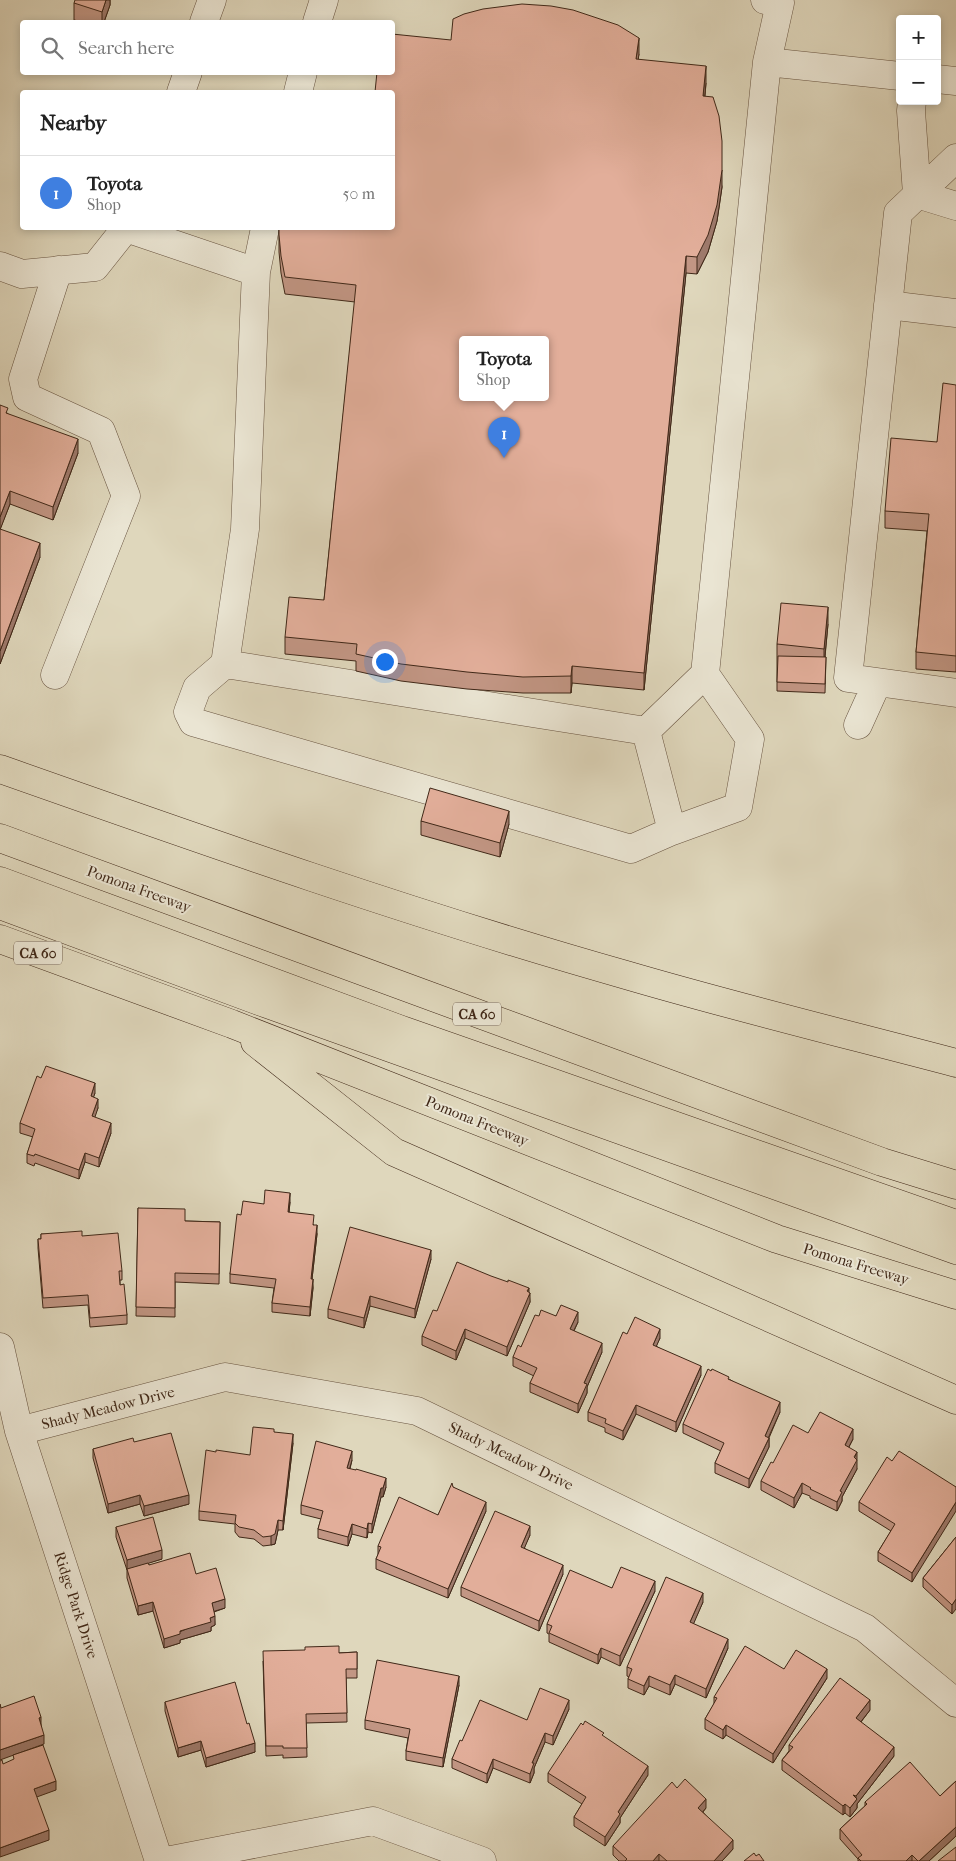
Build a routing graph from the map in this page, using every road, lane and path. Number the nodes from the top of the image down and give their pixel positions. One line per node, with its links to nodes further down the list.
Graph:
1 (212, 0): 4 (street)
2 (324, 0): 5 (street)
3 (765, 0): 6 (street)
4 (205, 20)
5 (318, 20)
6 (768, 62): 9 (street); 27 (street)
7 (187, 75): 12 (street)
8 (302, 75): 13 (street)
9 (896, 76)
10 (941, 79): 11 (street)
11 (956, 81)
12 (182, 90)
13 (298, 90)
14 (912, 105): 16 (street)
15 (956, 158): 16 (street)
16 (917, 194): 17 (street); 24 (street)
17 (956, 206)
18 (124, 230): 22 (street)
19 (132, 230): 23 (street)
20 (266, 230): 23 (street)
21 (0, 266): 22 (street)
22 (58, 270): 28 (street)
23 (256, 272): 26 (street)
24 (888, 305): 25 (street); 29 (street)
25 (956, 313)
26 (225, 664): 32 (street); 34 (street)
27 (705, 674): 32 (street); 34 (street)
28 (55, 675)
29 (877, 683): 30 (street); 31 (street)
30 (956, 693)
31 (858, 725)
32 (646, 731): 34 (street)
33 (0, 769): 40 (highway)
34 (672, 831)
35 (0, 838): 41 (highway, Pomona Freeway / CA 60)
36 (0, 881): 42 (highway)
37 (0, 905): 43 (highway)
38 (0, 939): 39 (highway, Pomona Freeway / CA 60)
39 (232, 1024): 44 (highway, Pomona Freeway / CA 60); 46 (highway)
40 (956, 1064)
41 (956, 1185)
42 (956, 1224)
43 (956, 1250)
44 (956, 1295)
45 (0, 1347): 47 (street, Ridge Park Drive)
46 (956, 1400)
47 (19, 1431): 48 (street, Shady Meadow Drive); 49 (street, Ridge Park Drive)
48 (956, 1703)
49 (159, 1861)
50 (166, 1861): 51 (street)
51 (482, 1861)

